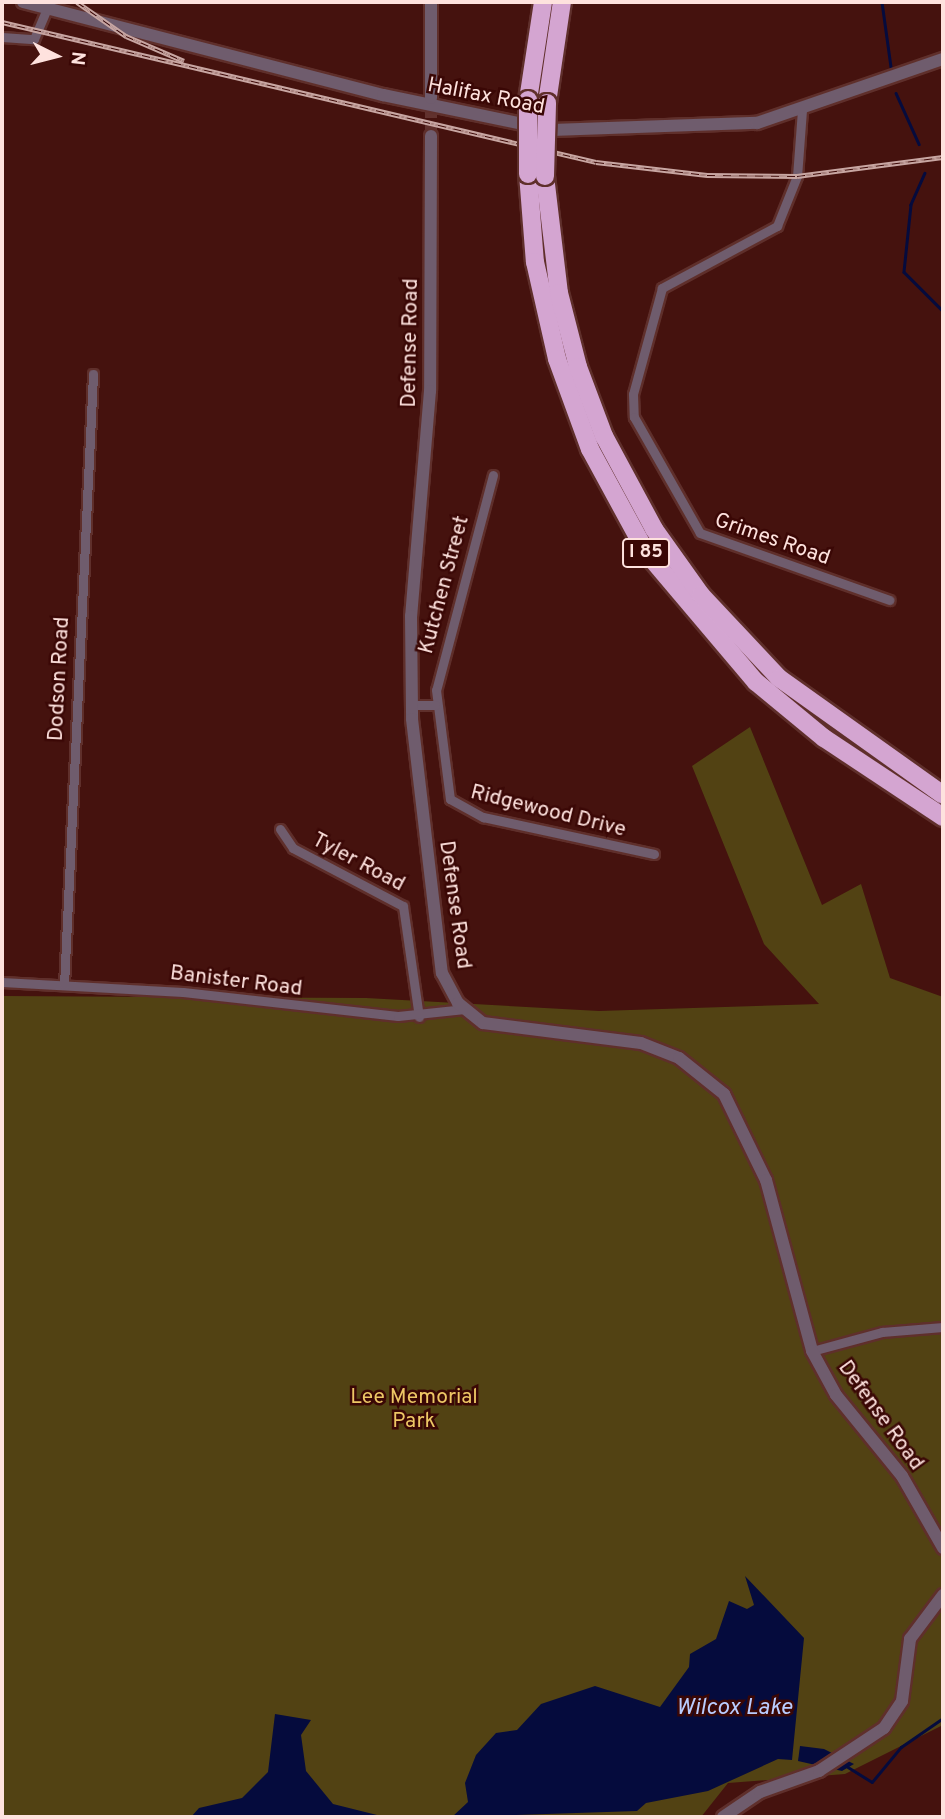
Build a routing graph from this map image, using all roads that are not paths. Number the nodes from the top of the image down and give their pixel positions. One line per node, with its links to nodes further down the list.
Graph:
1 (23, 2): 5 (street, Halifax Road)
2 (431, 2): 8 (street)
3 (543, 2): 11 (highway, I 85, bridge)
4 (562, 2): 11 (highway, I 85, bridge)
5 (47, 8): 6 (street); 9 (street, Halifax Road)
6 (2, 37)
7 (943, 59): 9 (street, Halifax Road)
8 (431, 98)
9 (802, 110): 14 (street, Grimes Road)
10 (431, 136): 15 (street, Defense Road)
11 (537, 175): 17 (highway, I 85); 18 (highway, I 85)
12 (93, 374): 22 (street, Dodson Road)
13 (493, 475): 16 (street, Kutchen Street)
14 (889, 600)
15 (412, 705): 16 (street); 23 (street, Defense Road)
16 (435, 705): 20 (street, Ridgewood Drive)
17 (943, 795)
18 (943, 817)
19 (280, 829): 24 (street, Tyler Road)
20 (654, 855)
21 (2, 982): 22 (street, Banister Road)
22 (64, 985): 24 (street, Banister Road)
23 (465, 1009): 24 (street, Banister Road); 26 (street, Defense Road)
24 (419, 1017)
25 (943, 1326): 26 (street)
26 (812, 1351): 27 (street, Defense Road)
27 (943, 1548)
28 (943, 1595): 29 (street)
29 (723, 1817)

